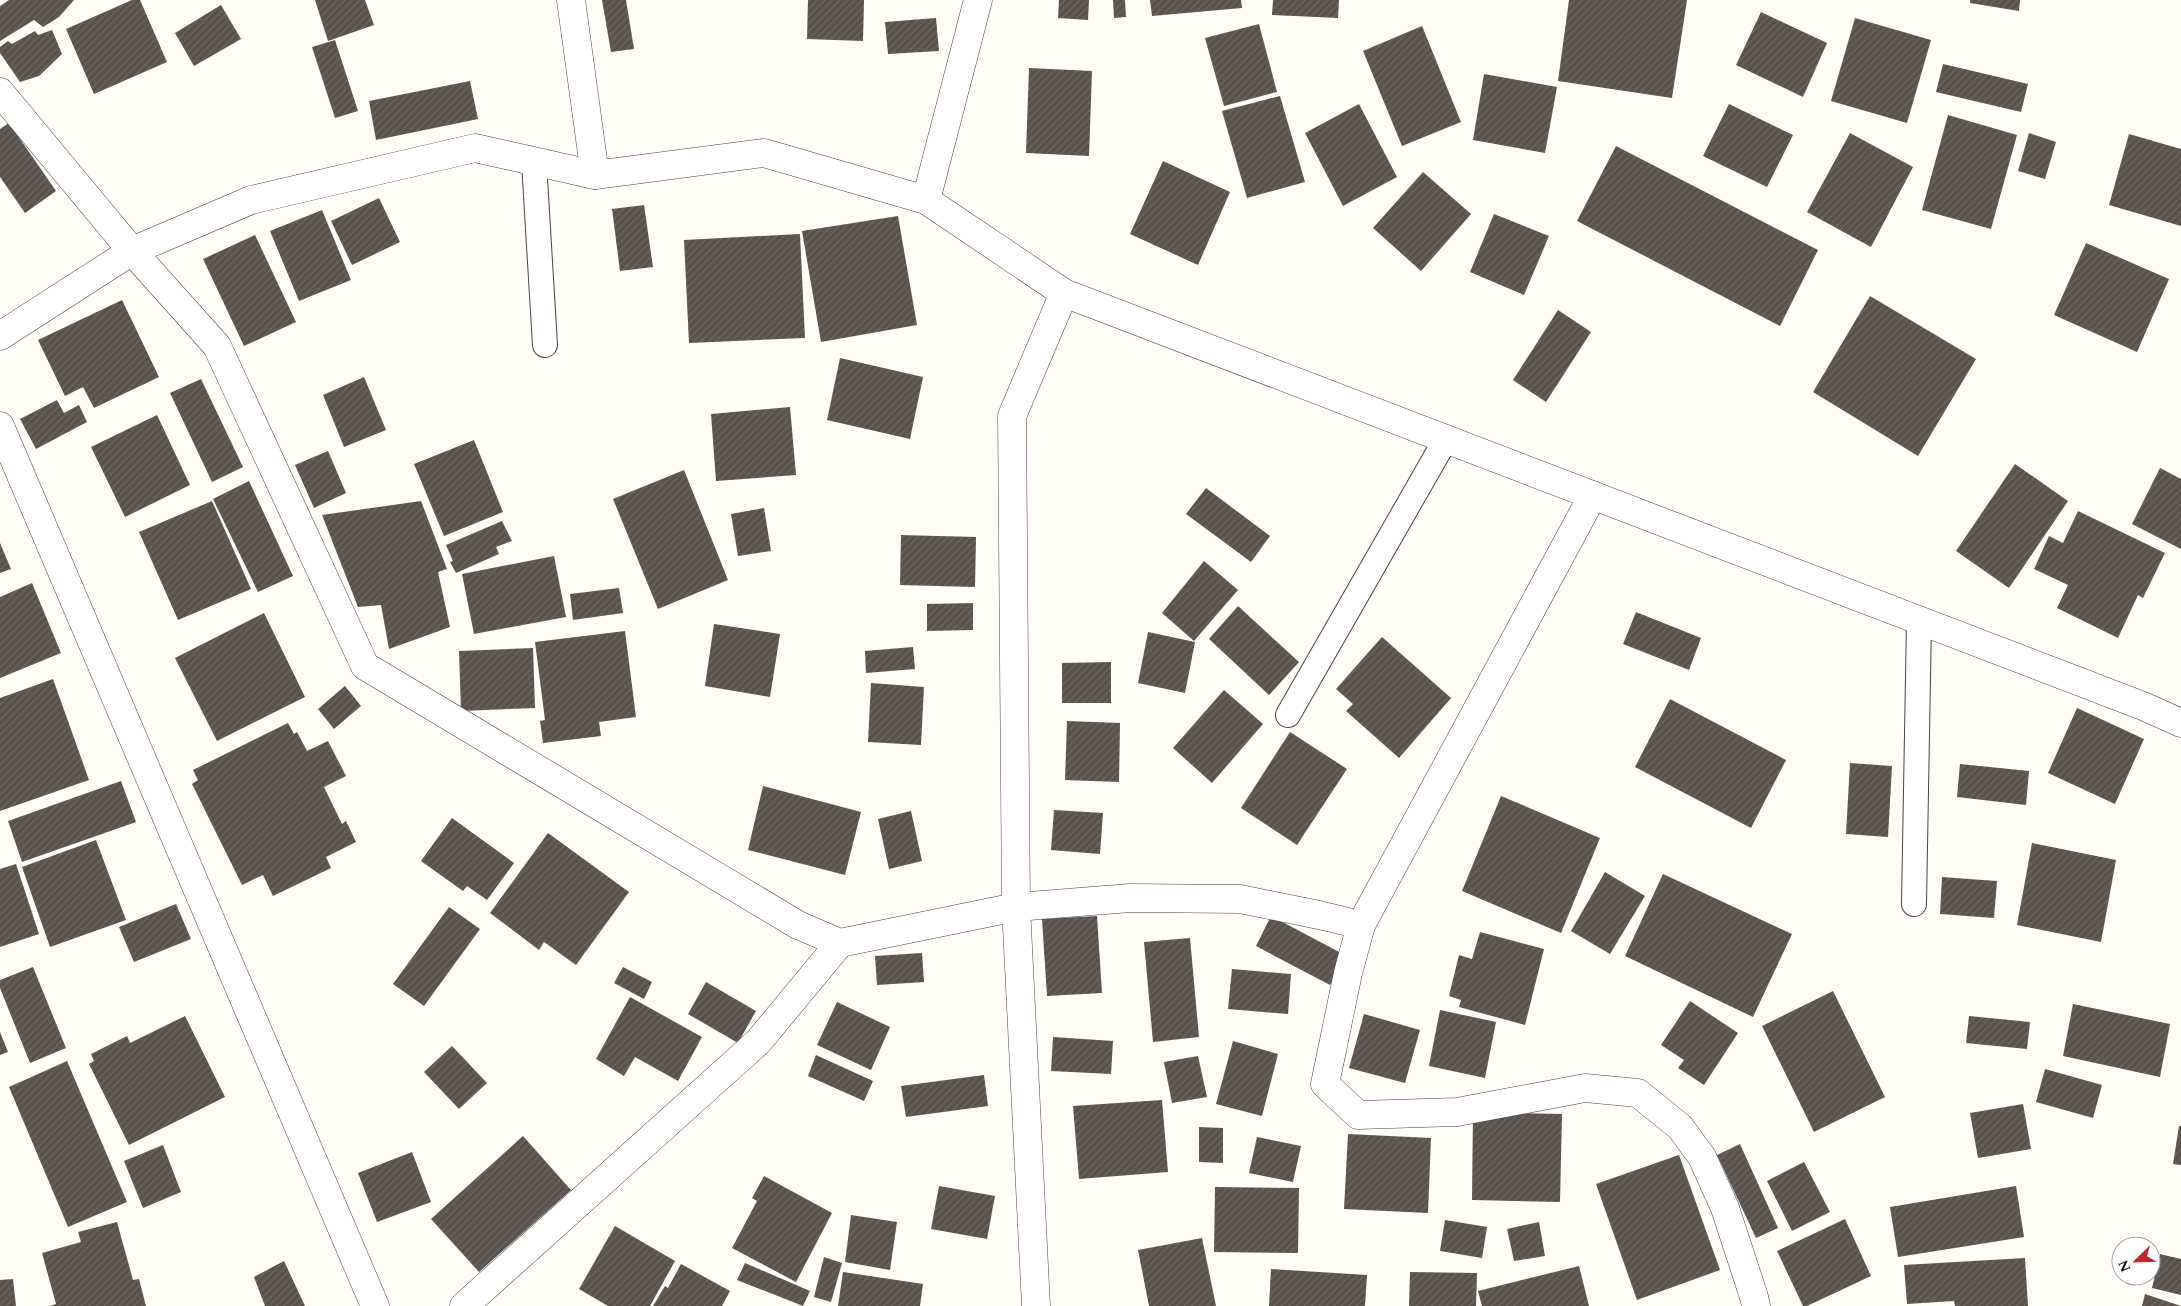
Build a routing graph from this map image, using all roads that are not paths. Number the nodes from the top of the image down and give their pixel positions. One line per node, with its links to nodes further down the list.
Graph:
1 (571, 0): 5 (street)
2 (978, 0): 6 (street)
3 (0, 92): 7 (street)
4 (534, 162): 5 (street); 7 (street); 10 (lane)
5 (595, 176): 6 (street)
6 (926, 200): 8 (street)
7 (132, 251): 9 (street); 20 (street)
8 (1064, 293): 12 (street); 18 (street)
9 (0, 336)
10 (545, 345)
11 (0, 426): 21 (street)
12 (1446, 439): 13 (street); 15 (lane)
13 (1593, 495): 14 (street); 19 (street)
14 (1919, 620): 16 (street); 17 (lane)
15 (1288, 715)
16 (2181, 723)
17 (1914, 904)
18 (1016, 907): 19 (street); 20 (street); 23 (street)
19 (1361, 925): 24 (street)
20 (840, 943): 22 (street)
21 (375, 1306)
22 (464, 1306)
23 (1036, 1306)
24 (1756, 1306)

